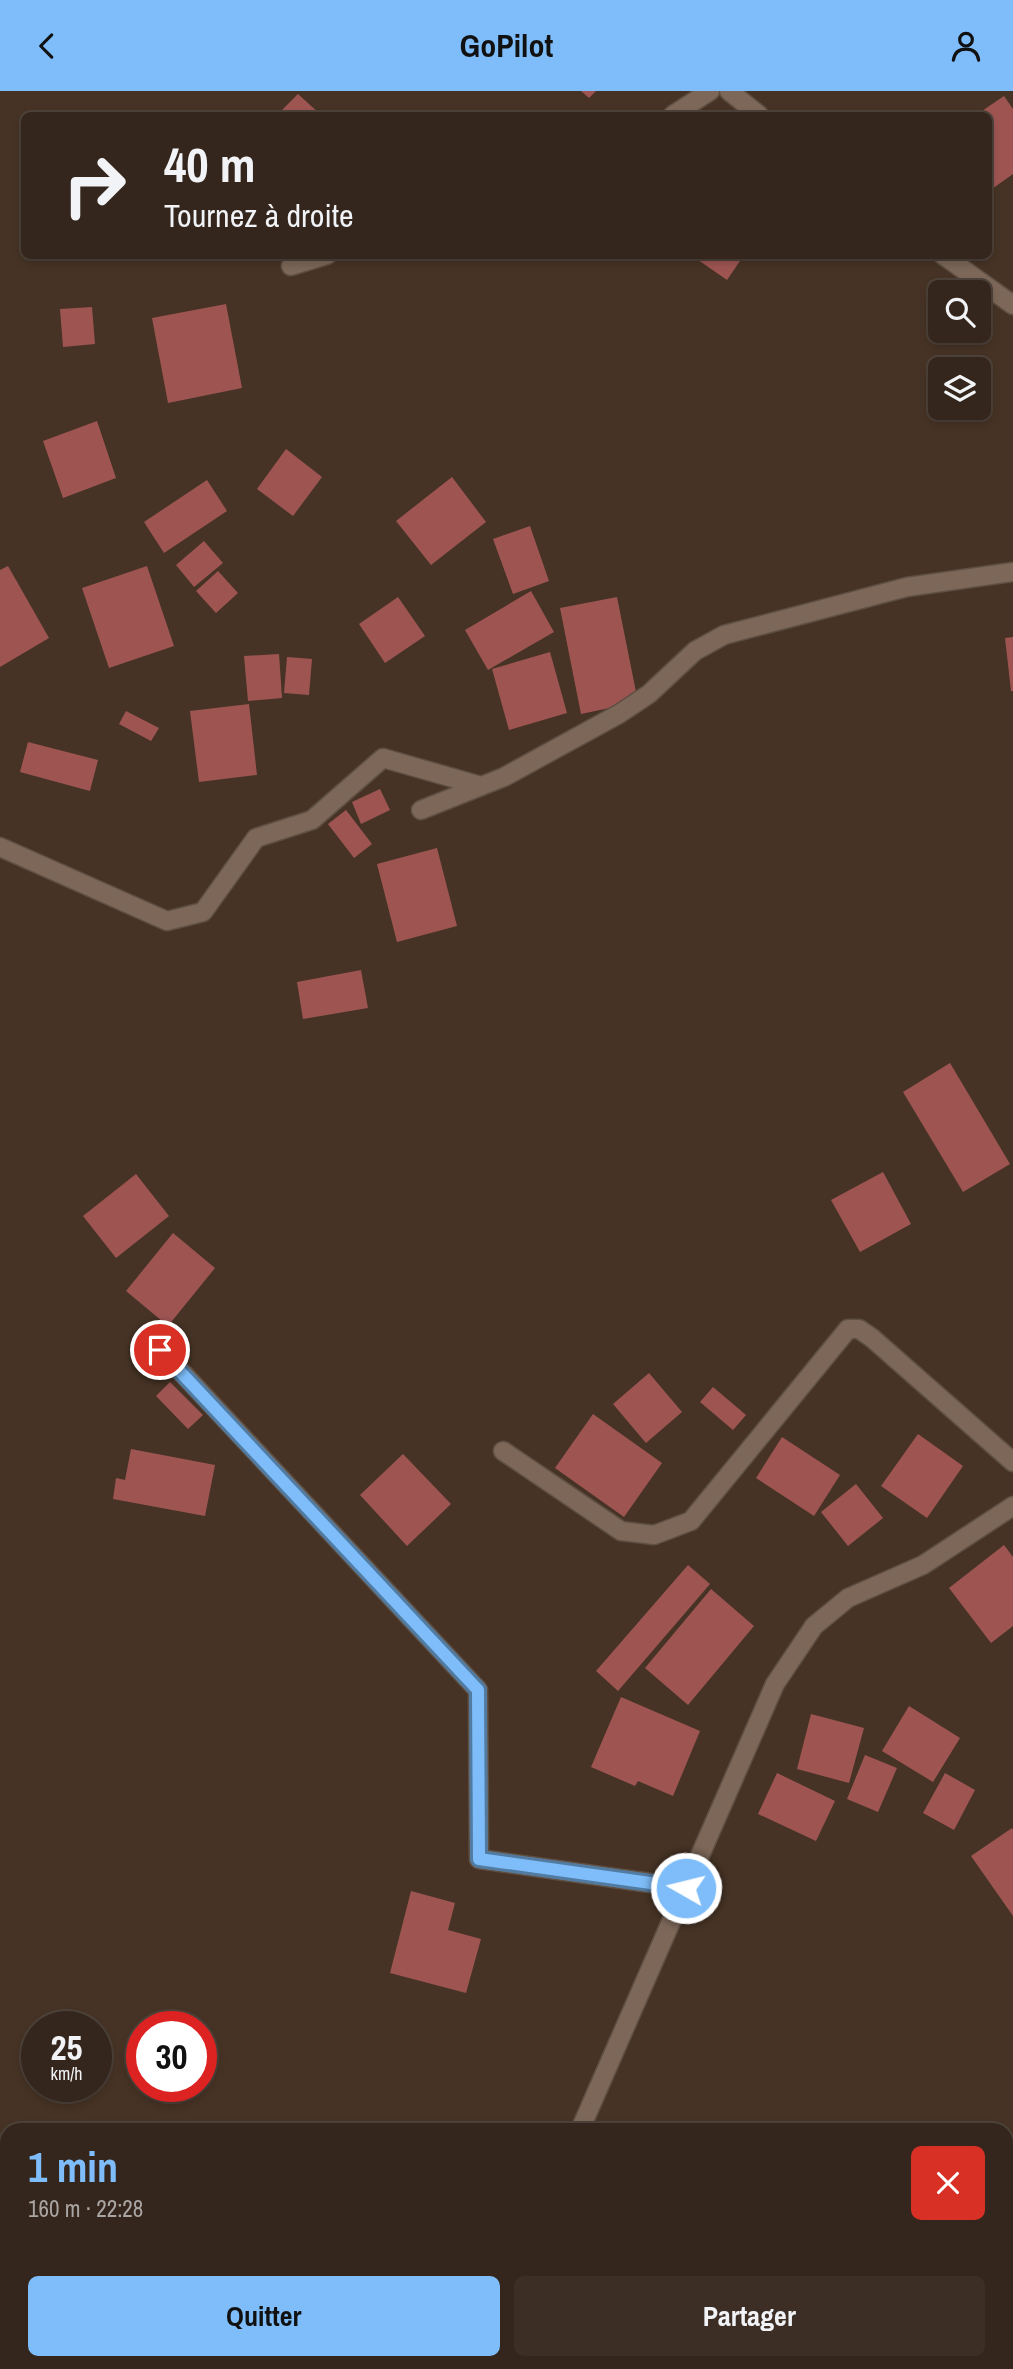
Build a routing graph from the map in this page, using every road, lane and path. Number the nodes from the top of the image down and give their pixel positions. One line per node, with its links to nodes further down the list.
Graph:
1 (710, 91): 3 (street)
2 (729, 91): 4 (street)
3 (678, 112)
4 (755, 112)
5 (314, 259): 7 (street)
6 (949, 259): 8 (street)
7 (291, 266)
8 (1013, 305)
9 (1013, 572): 10 (street)
10 (481, 786): 11 (street); 12 (street)
11 (421, 810)
12 (0, 847)
13 (160, 1350): 17 (street)
14 (503, 1451): 15 (street)
15 (1013, 1462)
16 (1013, 1506): 17 (street)
17 (686, 1888): 18 (street)
18 (583, 2123)

